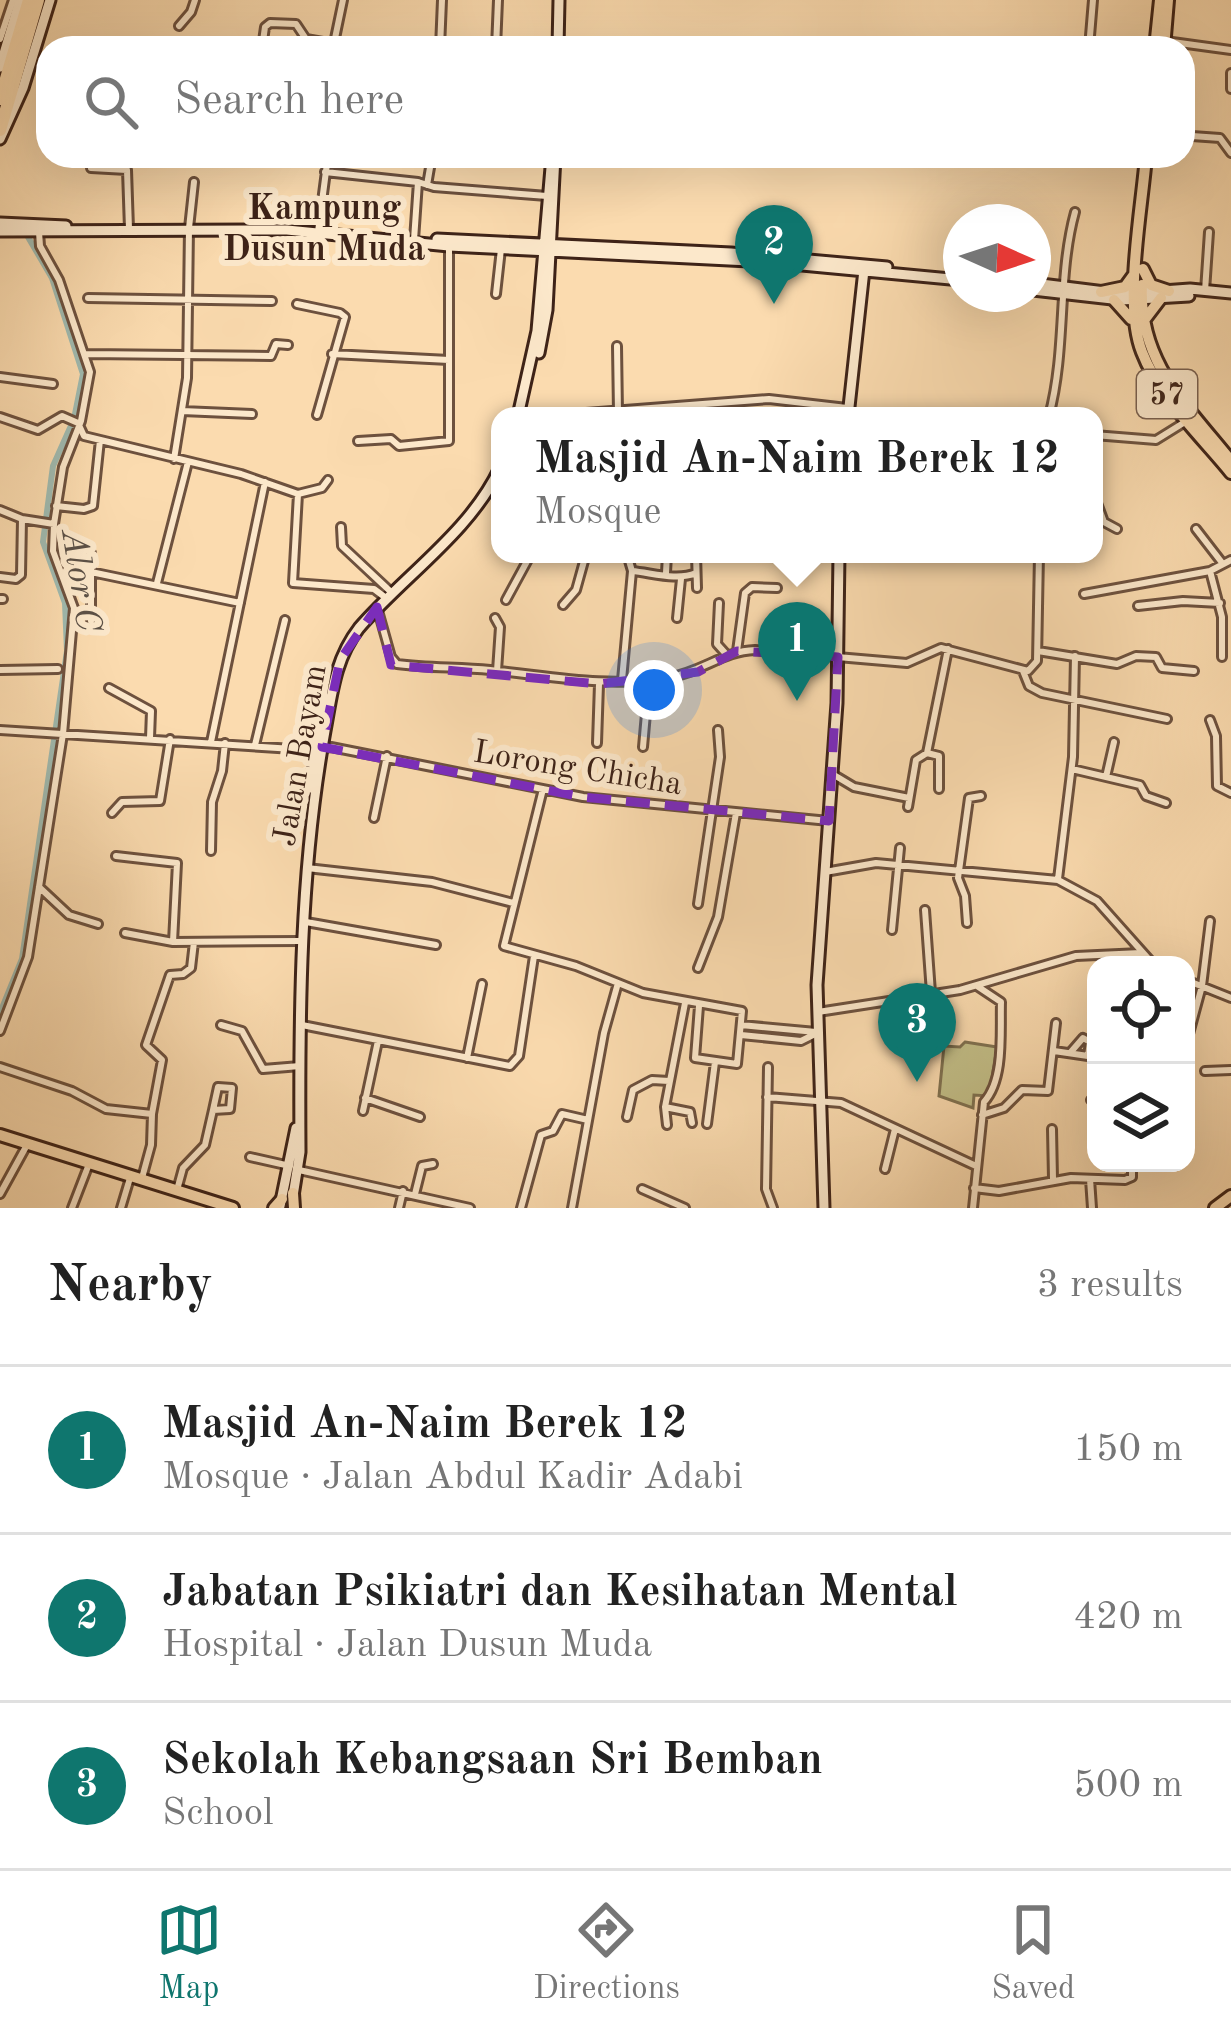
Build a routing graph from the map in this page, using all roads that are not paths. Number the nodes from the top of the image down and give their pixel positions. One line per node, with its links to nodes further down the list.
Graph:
1 (20, 0): 21 (street); 26 (highway)
2 (38, 0): 26 (highway)
3 (50, 0): 12 (main road)
4 (195, 0): 11 (street)
5 (343, 0): 15 (street)
6 (442, 0): 16 (street)
7 (498, 0): 17 (street)
8 (559, 0): 18 (main road)
9 (1094, 0): 19 (street)
10 (1164, 0): 20 (main road)
11 (179, 26)
12 (39, 36)
13 (264, 36): 14 (street)
14 (304, 36)
15 (335, 36)
16 (440, 36)
17 (496, 36)
18 (558, 36)
19 (1090, 36)
20 (1162, 36)
21 (0, 39)
22 (36, 46): 29 (main road)
23 (1195, 48): 24 (street)
24 (1231, 50)
25 (1231, 73): 27 (street)
26 (7, 76): 28 (highway); 29 (highway)
27 (1231, 89)
28 (0, 99)
29 (0, 135)
30 (1195, 136): 31 (street)
31 (1231, 153)
32 (91, 168): 33 (street)
33 (110, 168): 48 (street)
34 (326, 168): 38 (street)
35 (430, 168): 41 (street)
36 (552, 168): 42 (main road)
37 (1149, 168): 57 (main road, 57)
38 (325, 172): 40 (street); 50 (street)
39 (194, 182): 46 (street)
40 (418, 182): 41 (street); 52 (street)
41 (428, 185): 42 (street)
42 (550, 199): 44 (main road); 55 (main road); 56 (main road)
43 (1075, 212): 65 (street)
44 (546, 213): 54 (main road); 55 (main road)
45 (0, 227): 47 (main road); 49 (main road)
46 (189, 228): 48 (main road); 50 (main road); 74 (street)
47 (88, 229): 48 (main road); 49 (main road)
48 (129, 229)
49 (39, 232): 82 (street)
50 (318, 232): 52 (main road)
51 (1209, 232): 67 (street)
52 (414, 240): 53 (main road); 54 (main road)
53 (449, 246): 54 (main road); 85 (street)
54 (505, 246): 55 (main road); 69 (street); 71 (main road)
55 (547, 247): 56 (main road); 63 (main road); 71 (main road)
56 (592, 250): 58 (main road); 59 (main road); 63 (main road)
57 (1140, 265): 66 (main road); 70 (main road); 72 (main road, 57)
58 (834, 268): 59 (main road); 76 (main road)
59 (861, 268): 60 (main road); 61 (main road); 76 (main road)
60 (894, 274): 62 (main road); 76 (main road)
61 (943, 275)
62 (943, 276)
63 (549, 283): 88 (main road)
64 (1051, 289): 65 (main road)
65 (1065, 291): 66 (main road); 75 (main road); 94 (street)
66 (1101, 292): 72 (main road)
67 (1205, 292): 68 (main road); 70 (main road)
68 (1231, 293)
69 (496, 294)
70 (1165, 294): 72 (main road); 79 (main road)
71 (540, 296): 88 (main road)
72 (1138, 297): 75 (main road); 79 (main road, 57)
73 (88, 298): 74 (street)
74 (188, 299): 77 (street); 83 (street)
75 (1114, 299): 79 (main road)
76 (859, 300): 93 (main road)
77 (272, 301)
78 (297, 304): 84 (street)
79 (1139, 330): 99 (main road, 57); 105 (main road, 57)
80 (288, 345): 83 (street)
81 (617, 346): 90 (street)
82 (86, 354): 83 (street); 100 (street)
83 (188, 355): 95 (street)
84 (332, 355): 85 (street); 97 (street)
85 (449, 360): 103 (street)
86 (0, 377): 87 (street)
87 (52, 384)
88 (525, 392): 89 (main road)
89 (521, 407)
90 (618, 407)
91 (676, 407): 92 (street)
92 (818, 407)
93 (848, 407)
94 (1051, 407)
95 (182, 411): 96 (street); 104 (street)
96 (252, 414)
97 (317, 415)
98 (0, 417): 100 (street)
99 (1188, 421): 101 (street); 107 (main road, 57)
100 (78, 424): 102 (street); 112 (street)
101 (1103, 436)
102 (100, 440): 104 (street); 112 (street)
103 (358, 441)
104 (174, 459): 106 (street)
105 (1231, 461)
106 (188, 462): 109 (street); 136 (street)
107 (1231, 473)
108 (328, 480): 111 (street)
109 (265, 482): 111 (street); 142 (street)
110 (491, 486): 140 (main road, Jalan Bayam)
111 (298, 494): 140 (street)
112 (56, 506): 116 (street)
113 (0, 510): 114 (street)
114 (22, 519): 116 (street); 134 (street)
115 (1103, 519): 118 (street)
116 (52, 524): 174 (street)
117 (341, 527): 140 (street)
118 (1118, 529)
119 (1196, 529): 121 (street)
120 (91, 553): 131 (street)
121 (1227, 562): 130 (street)
122 (526, 563): 141 (street)
123 (584, 563): 145 (street)
124 (630, 563): 129 (street)
125 (666, 563): 132 (street)
126 (696, 563): 133 (street)
127 (839, 563): 158 (main road)
128 (1039, 563): 155 (street)
129 (632, 571): 132 (street); 165 (street)
130 (1210, 571): 139 (street); 144 (street)
131 (91, 572): 136 (street); 152 (street)
132 (666, 572): 135 (street)
133 (696, 574): 135 (street); 137 (street)
134 (0, 577)
135 (681, 578): 149 (street)
136 (157, 583): 142 (street)
137 (697, 588)
138 (777, 588): 154 (street)
139 (1084, 594)
140 (389, 595): 147 (main road, Jalan Bayam)
141 (506, 600)
142 (240, 603): 177 (street)
143 (718, 603): 156 (street)
144 (1220, 603): 146 (street); 148 (street)
145 (563, 605)
146 (1138, 606)
147 (377, 607): 162 (street); 183 (main road, Jalan Bayam)
148 (1227, 616): 159 (street)
149 (677, 617)
150 (495, 618): 162 (street)
151 (285, 620): 181 (street)
152 (91, 621)
153 (948, 649): 158 (street); 163 (street); 184 (street)
154 (736, 651): 156 (street); 158 (street)
155 (1038, 651): 157 (street); 163 (street)
156 (726, 654): 166 (street)
157 (1075, 656): 164 (street); 169 (street)
158 (835, 657): 187 (main road)
159 (1222, 657)
160 (58, 668): 161 (street)
161 (0, 670)
162 (497, 670): 167 (street)
163 (1023, 671): 169 (street)
164 (1194, 671)
165 (622, 680): 166 (street); 167 (street)
166 (649, 680): 182 (street)
167 (598, 684): 180 (street)
168 (109, 688): 175 (street)
169 (1077, 698): 170 (street); 186 (street)
170 (1167, 718)
171 (1210, 720): 191 (street)
172 (0, 730): 174 (street, Lorong Chicha)
173 (718, 730): 196 (street)
174 (57, 734): 175 (street, Lorong Chicha); 209 (street)
175 (150, 738): 176 (street, Lorong Chicha)
176 (170, 740): 177 (street, Lorong Chicha); 197 (street)
177 (211, 742): 178 (street, Lorong Chicha)
178 (225, 742): 181 (street, Lorong Chicha); 202 (street)
179 (1114, 742): 188 (street)
180 (597, 743)
181 (255, 745): 183 (street, Lorong Chicha)
182 (643, 747)
183 (318, 748): 185 (street, Lorong Chicha); 205 (main road, Jalan Bayam)
184 (927, 753): 190 (street); 193 (street)
185 (387, 756): 189 (street, Lorong Chicha); 199 (street)
186 (1072, 769): 188 (street); 208 (street)
187 (832, 774): 193 (street); 200 (main road)
188 (1106, 777): 194 (street)
189 (543, 788): 196 (street, Lorong Chicha); 210 (street)
190 (939, 789)
191 (1231, 793)
192 (981, 796): 207 (street)
193 (909, 797): 195 (street)
194 (1166, 803)
195 (908, 807)
196 (711, 811): 198 (street, Lorong Chicha); 211 (street)
197 (112, 813)
198 (736, 813): 200 (street, Lorong Chicha); 225 (street)
199 (374, 818)
200 (829, 820): 206 (main road)
201 (901, 848): 204 (street)
202 (211, 851)
203 (116, 856): 220 (street)
204 (901, 867): 206 (street); 207 (street); 217 (street)
205 (307, 868): 210 (street); 214 (main road, Jalan Bayam)
206 (825, 872): 235 (main road)
207 (958, 873): 208 (street); 215 (street)
208 (1058, 880): 223 (street)
209 (40, 887): 216 (street); 241 (street)
210 (513, 903): 224 (street)
211 (698, 904)
212 (925, 910): 231 (street)
213 (1210, 921): 230 (street)
214 (306, 922): 219 (main road, Jalan Bayam); 222 (street)
215 (967, 923)
216 (98, 924)
217 (892, 930)
218 (125, 933): 220 (street)
219 (305, 941): 221 (street); 239 (main road, Jalan Bayam)
220 (173, 942): 221 (street)
221 (194, 942): 260 (street)
222 (436, 945)
223 (1142, 954): 229 (street)
224 (534, 956): 226 (street); 246 (street)
225 (698, 968)
226 (618, 983): 233 (street); 264 (street)
227 (1195, 983): 230 (street)
228 (482, 985): 246 (street)
229 (977, 986): 231 (street); 261 (street)
230 (1202, 986): 232 (street); 236 (street)
231 (931, 993): 235 (street)
232 (1231, 998)
233 (685, 1003): 234 (street); 253 (street)
234 (700, 1006): 240 (street); 247 (street)
235 (818, 1012): 242 (main road)
236 (1195, 1018)
237 (1056, 1023): 244 (street)
238 (220, 1025): 248 (street)
239 (302, 1025): 243 (street); 248 (main road, Jalan Bayam)
240 (740, 1030): 242 (street); 247 (street)
241 (0, 1031)
242 (819, 1032): 256 (main road)
243 (378, 1040): 246 (street); 255 (street)
244 (1054, 1051): 245 (street); 261 (street)
245 (1070, 1053)
246 (467, 1058)
247 (716, 1062): 266 (street)
248 (300, 1066): 276 (main road, Jalan Bayam)
249 (0, 1067): 260 (street)
250 (768, 1067): 254 (street)
251 (1231, 1070): 252 (street)
252 (1204, 1071)
253 (669, 1081): 257 (street); 263 (street)
254 (767, 1097): 256 (street); 300 (street)
255 (365, 1098): 259 (street); 262 (street)
256 (822, 1099): 268 (street); 301 (main road)
257 (665, 1107): 265 (street); 267 (street)
258 (213, 1110): 258 (street); 285 (street)
259 (363, 1111)
260 (152, 1114): 281 (street)
261 (982, 1115): 275 (street)
262 (419, 1117)
263 (627, 1117)
264 (588, 1120): 297 (street); 298 (street)
265 (692, 1123)
266 (706, 1124)
267 (667, 1125)
268 (895, 1129): 275 (street); 277 (street)
269 (1052, 1129): 279 (street)
270 (0, 1135): 271 (main road)
271 (28, 1143): 273 (main road); 286 (street)
272 (250, 1157): 276 (street)
273 (89, 1164): 281 (main road); 291 (street)
274 (433, 1164): 287 (street)
275 (976, 1166): 282 (street)
276 (294, 1168): 284 (street); 289 (main road, Jalan Bayam)
277 (885, 1168)
278 (1133, 1172): 280 (street)
279 (1053, 1179): 280 (street); 282 (street)
280 (1090, 1179): 303 (street)
281 (135, 1180): 285 (main road); 292 (street)
282 (974, 1188): 302 (street)
283 (642, 1189): 299 (street)
284 (403, 1191): 287 (street); 295 (street)
285 (176, 1193): 293 (main road); 294 (main road)
286 (0, 1194)
287 (416, 1194): 290 (street)
288 (1231, 1196): 304 (main road)
289 (285, 1204)
290 (454, 1206): 296 (street)
291 (72, 1208)
292 (121, 1208)
293 (207, 1208)
294 (232, 1208)
295 (399, 1208)
296 (470, 1208)
297 (521, 1208)
298 (572, 1208)
299 (685, 1208)
300 (773, 1208)
301 (824, 1208)
302 (973, 1208)
303 (1091, 1208)
304 (1215, 1208)

